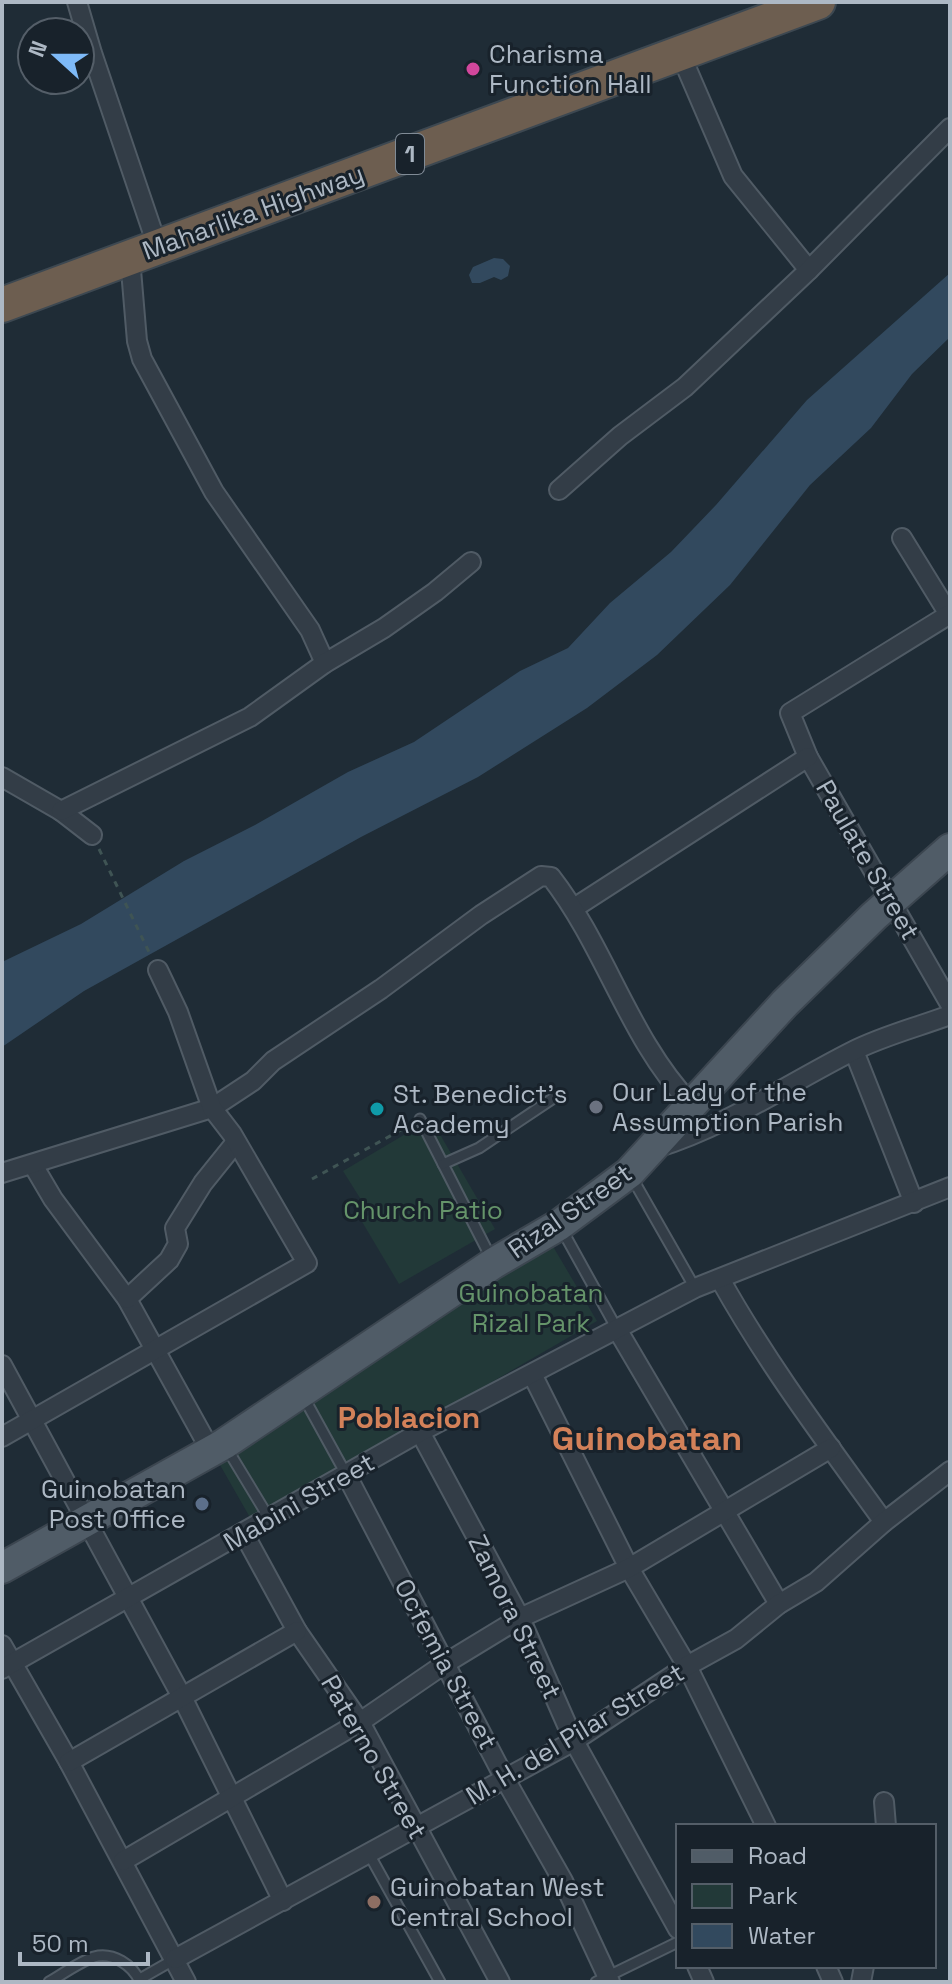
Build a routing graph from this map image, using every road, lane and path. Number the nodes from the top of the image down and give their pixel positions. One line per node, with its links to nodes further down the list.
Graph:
1 (77, 2): 5 (street)
2 (818, 2): 3 (highway, Maharlika Highway / 1)
3 (680, 53): 5 (highway, Maharlika Highway / 1); 6 (street)
4 (950, 128): 6 (street)
5 (144, 253): 7 (highway, Maharlika Highway / 1); 12 (street)
6 (809, 270): 8 (street)
7 (2, 305)
8 (559, 490)
9 (902, 538): 11 (street)
10 (471, 562): 12 (street)
11 (950, 615): 13 (street, Paulate Street)
12 (325, 663): 15 (street)
13 (808, 757): 18 (street, Paulate Street); 19 (street)
14 (2, 777): 15 (street)
15 (61, 811): 16 (street)
16 (92, 835): 20 (path)
17 (950, 849): 18 (main road, Rizal Street)
18 (892, 899): 21 (street, Paulate Street); 25 (main road, Rizal Street)
19 (574, 908): 25 (street); 26 (street)
20 (158, 970): 26 (street)
21 (950, 1004)
22 (950, 1015): 23 (street)
23 (854, 1051): 29 (street); 36 (street)
24 (558, 1095): 30 (lane)
25 (691, 1104): 29 (main road, Rizal Street)
26 (212, 1108): 28 (street); 31 (street)
27 (420, 1119): 30 (lane); 34 (path)
28 (236, 1142): 41 (street); 43 (street)
29 (654, 1148): 33 (main road, Rizal Street)
30 (443, 1164): 38 (lane)
31 (33, 1165): 32 (street); 41 (street)
32 (2, 1173)
33 (629, 1173): 37 (main road, Rizal Street); 40 (lane)
34 (312, 1179)
35 (950, 1187): 36 (street, Mabini Street)
36 (914, 1203): 39 (street, Mabini Street)
37 (559, 1225): 38 (main road, Rizal Street); 42 (lane)
38 (494, 1263): 46 (main road, Rizal Street)
39 (720, 1279): 40 (street, Mabini Street); 51 (street)
40 (695, 1288): 42 (street, Mabini Street)
41 (127, 1299): 43 (street)
42 (617, 1329): 45 (street, Mabini Street); 54 (street)
43 (156, 1351): 47 (street); 50 (street)
44 (2, 1365): 47 (street)
45 (532, 1374): 48 (street, Mabini Street); 60 (street)
46 (301, 1393): 50 (main road, Rizal Street); 53 (lane)
47 (32, 1421): 49 (street); 56 (street)
48 (420, 1432): 53 (street, Mabini Street); 63 (street, Zamora Street)
49 (2, 1437)
50 (218, 1447): 55 (lane); 56 (main road, Rizal Street)
51 (831, 1448): 54 (street); 57 (street)
52 (950, 1471): 57 (street, M. H. del Pilar Street)
53 (346, 1474): 55 (street, Mabini Street); 66 (street, Ocfemia Street)
54 (724, 1513): 60 (street); 62 (street)
55 (269, 1518): 58 (street, Mabini Street)
56 (87, 1520): 59 (main road, Rizal Street); 61 (street)
57 (884, 1522): 62 (street, M. H. del Pilar Street)
58 (244, 1534): 61 (street, Mabini Street); 64 (street, Paterno Street)
59 (2, 1568)
60 (629, 1568): 63 (street); 68 (street)
61 (129, 1599): 67 (street, Mabini Street); 69 (street)
62 (779, 1604): 68 (street, M. H. del Pilar Street)
63 (520, 1618): 66 (street); 71 (street, Zamora Street)
64 (297, 1631): 69 (street); 70 (street, Paterno Street)
65 (2, 1645): 67 (street)
66 (446, 1663): 70 (street); 73 (street, Ocfemia Street)
67 (7, 1666): 72 (street)
68 (687, 1666): 71 (street, M. H. del Pilar Street); 76 (street)
69 (182, 1697): 72 (street); 74 (street)
70 (360, 1722): 74 (street); 78 (street, Paterno Street)
71 (574, 1741): 73 (street, M. H. del Pilar Street); 82 (street, Zamora Street)
72 (69, 1762): 80 (street)
73 (505, 1779): 78 (street, M. H. del Pilar Street); 86 (street, Ocfemia Street)
74 (232, 1797): 80 (street); 81 (street)
75 (884, 1802): 77 (street)
76 (765, 1824)
77 (886, 1824)
78 (415, 1828): 79 (street, M. H. del Pilar Street); 90 (street, Paterno Street)
79 (369, 1854): 81 (street, M. H. del Pilar Street); 89 (lane)
80 (123, 1861): 84 (street)
81 (283, 1901): 84 (street, M. H. del Pilar Street)
82 (676, 1925)
83 (676, 1943): 86 (lane)
84 (175, 1959): 85 (lane); 88 (street)
85 (140, 1980): 87 (lane)
86 (605, 1980)
87 (49, 1982)
88 (186, 1982)
89 (440, 1982)
90 (500, 1982)

